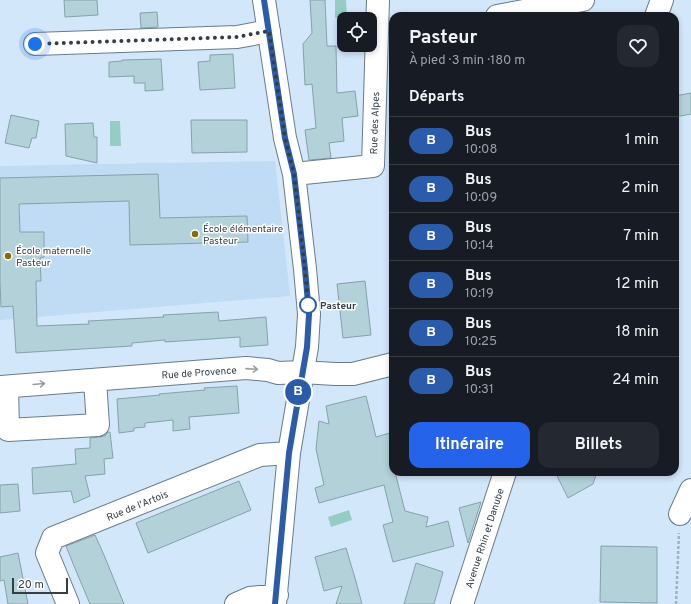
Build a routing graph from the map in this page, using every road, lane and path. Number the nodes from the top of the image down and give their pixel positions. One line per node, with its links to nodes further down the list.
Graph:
1 (264, 0): 7 (street)
2 (378, 0): 8 (street, Rue des Alpes)
3 (583, 0): 5 (street)
4 (662, 0): 6 (street)
5 (519, 12)
6 (658, 12)
7 (269, 31): 9 (street); 10 (street)
8 (385, 37): 10 (street, Rue des Alpes)
9 (35, 44)
10 (294, 174): 12 (street)
11 (389, 365): 12 (street, Rue de Provence)
12 (302, 372): 13 (street, Rue de Provence, one-way to 12); 15 (street)
13 (95, 380): 14 (street, Rue de Provence, one-way to 13); 14 (street, Rue de Provence)
14 (3, 387)
15 (289, 453): 19 (street); 20 (street, Rue de l'Artois)
16 (504, 476): 22 (street, Avenue Rhin et Danube)
17 (691, 490): 18 (street)
18 (680, 514): 23 (path)
19 (276, 599): 21 (street)
20 (68, 604)
21 (236, 604)
22 (462, 604)
23 (676, 604)

